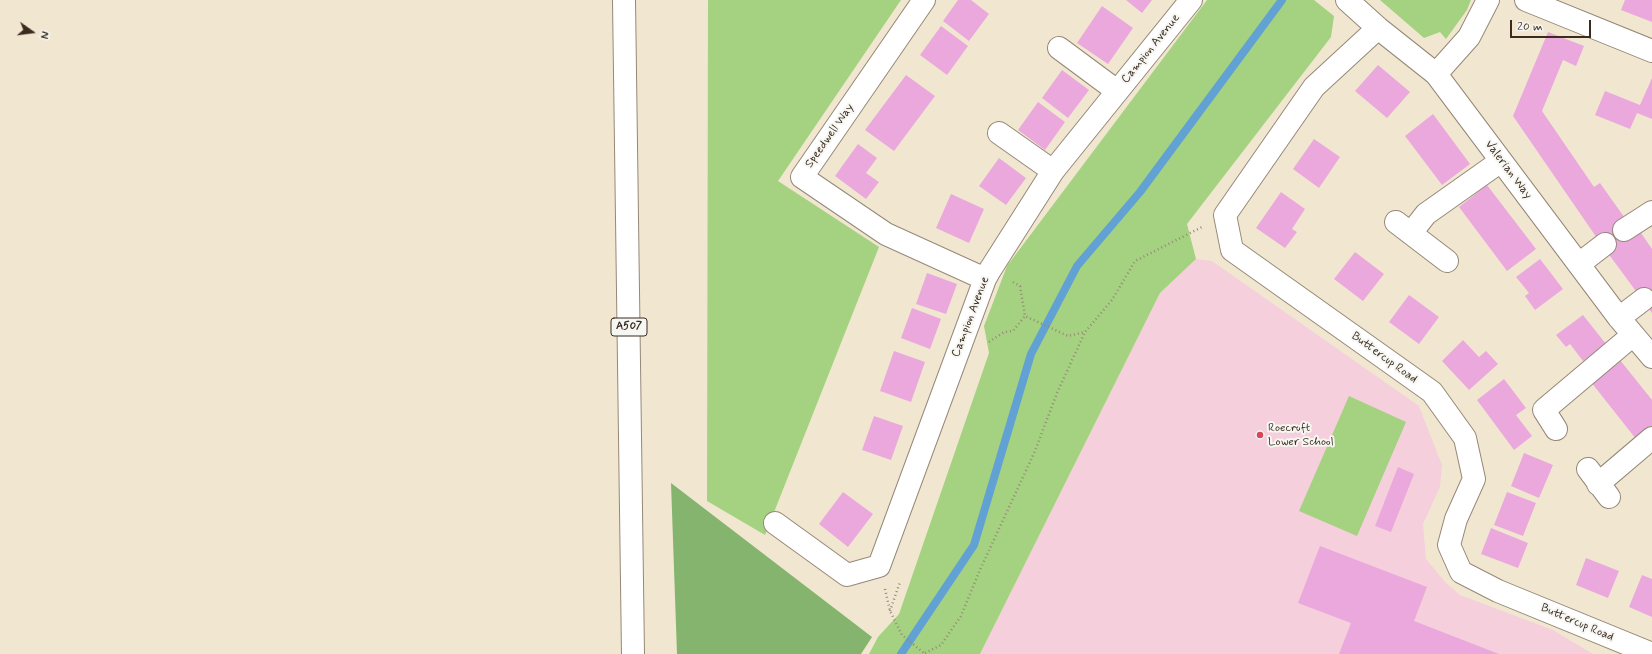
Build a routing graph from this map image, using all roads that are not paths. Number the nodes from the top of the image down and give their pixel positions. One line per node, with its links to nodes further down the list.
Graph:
1 (624, 0): 30 (street, A507)
2 (924, 0): 20 (street, Speedwell Way)
3 (1191, 0): 11 (street, Campion Avenue)
4 (1347, 0): 7 (street, Valerian Way)
5 (1488, 0): 10 (street)
6 (1526, 0): 9 (street)
7 (1378, 28): 10 (street, Valerian Way); 29 (street, Buttercup Road)
8 (1059, 48): 11 (street)
9 (1652, 51)
10 (1436, 74): 13 (street, Valerian Way)
11 (1117, 91): 14 (street, Campion Avenue)
12 (999, 133): 14 (street)
13 (1501, 161): 18 (street); 19 (street, Valerian Way)
14 (1053, 170): 20 (street, Campion Avenue)
15 (1652, 212): 16 (street)
16 (1624, 230)
17 (1605, 244): 19 (street)
18 (1447, 261)
19 (1579, 264): 22 (street, Valerian Way)
20 (987, 274): 28 (street, Campion Avenue)
21 (1644, 299): 22 (street)
22 (1619, 318): 23 (street, Valerian Way)
23 (1633, 335): 24 (street, Valerian Way); 25 (street)
24 (1652, 357)
25 (1556, 428)
26 (1652, 438): 27 (street)
27 (1598, 484)
28 (776, 523)
29 (1625, 649): 31 (street, Buttercup Road)
30 (633, 654)
31 (1652, 654)

